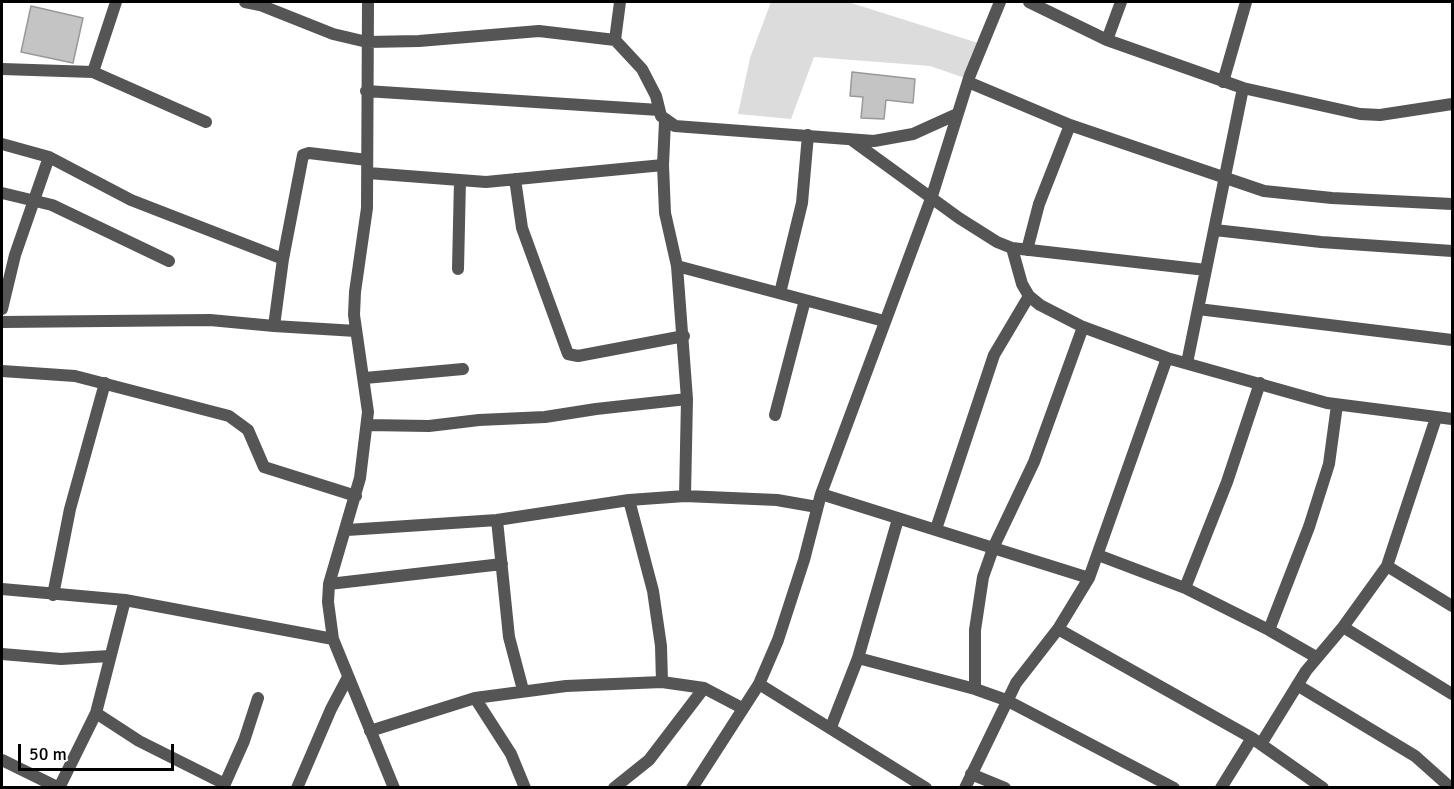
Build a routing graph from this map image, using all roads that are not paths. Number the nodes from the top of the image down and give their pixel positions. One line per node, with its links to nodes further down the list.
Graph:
1 (116, 2): 14 (street)
2 (245, 2): 9 (street)
3 (368, 2): 12 (street)
4 (620, 2): 10 (street)
5 (1000, 2): 15 (street)
6 (1029, 2): 11 (street)
7 (1121, 2): 11 (street)
8 (1246, 2): 16 (street)
9 (260, 3): 12 (street)
10 (615, 40): 12 (street); 20 (street)
11 (1107, 40): 16 (street)
12 (367, 42): 18 (street)
13 (2, 69): 14 (street)
14 (93, 72): 23 (street)
15 (968, 82): 21 (street); 24 (street)
16 (1223, 82): 17 (street)
17 (1243, 88): 19 (street); 32 (street)
18 (366, 91): 20 (street); 29 (street)
19 (1452, 104)
20 (659, 110): 22 (street)
21 (956, 115): 26 (street); 36 (street)
22 (665, 122): 25 (street); 30 (street)
23 (206, 123)
24 (1070, 125): 32 (street); 41 (street)
25 (808, 135): 26 (street); 49 (street)
26 (853, 141): 36 (street)
27 (2, 144): 28 (street)
28 (49, 157): 37 (street); 43 (street)
29 (367, 160): 31 (street); 43 (street)
30 (663, 165): 33 (street); 45 (street)
31 (368, 173): 34 (street); 58 (street)
32 (1226, 178): 38 (street); 39 (street)
33 (515, 179): 34 (street); 59 (street)
34 (460, 180): 46 (street)
35 (2, 193): 37 (street)
36 (932, 196): 40 (street); 54 (street)
37 (33, 198): 44 (street); 48 (street)
38 (1452, 204)
39 (1215, 230): 42 (street); 47 (street)
40 (1012, 248): 41 (street); 50 (street)
41 (1027, 250): 47 (street)
42 (1452, 250)
43 (283, 259): 56 (street)
44 (169, 261)
45 (677, 266): 49 (street); 59 (street)
46 (458, 269)
47 (1206, 270): 53 (street)
48 (3, 291): 52 (street)
49 (780, 293): 51 (street)
50 (1029, 296): 57 (street); 81 (street)
51 (805, 300): 54 (street); 70 (street)
52 (2, 309)
53 (1198, 309): 60 (street); 62 (street)
54 (884, 321): 74 (street)
55 (2, 322): 56 (street)
56 (274, 326): 58 (street)
57 (1083, 327): 61 (street); 83 (street)
58 (356, 331): 65 (street)
59 (684, 336): 68 (street)
60 (1452, 340)
61 (1167, 358): 62 (street); 84 (street)
62 (1187, 363): 67 (street)
63 (463, 369): 65 (street)
64 (2, 371): 66 (street)
65 (365, 378): 73 (street)
66 (105, 383): 75 (street); 91 (street)
67 (1260, 383): 69 (street); 89 (street)
68 (687, 399): 73 (street); 76 (street)
69 (1337, 405): 71 (street); 96 (street)
70 (775, 415)
71 (1436, 418): 72 (street); 86 (street)
72 (1452, 419)
73 (367, 425): 75 (street)
74 (821, 494): 78 (street); 79 (street)
75 (356, 495): 82 (street)
76 (685, 496): 77 (street); 78 (street)
77 (629, 500): 80 (street); 103 (street)
78 (817, 507): 104 (street)
79 (898, 519): 81 (street); 101 (street)
80 (497, 520): 82 (street); 85 (street)
81 (936, 528): 83 (street)
82 (347, 530): 88 (street)
83 (994, 546): 87 (street); 107 (street)
84 (1098, 555): 87 (street); 89 (street)
85 (502, 564): 88 (street); 108 (street)
86 (1387, 566): 93 (street); 94 (street)
87 (1089, 578): 95 (street)
88 (330, 584): 97 (street)
89 (1185, 588): 96 (street)
90 (2, 589): 91 (street)
91 (53, 595): 92 (street)
92 (125, 600): 97 (street); 99 (street)
93 (1452, 606)
94 (1343, 627): 100 (street); 109 (street)
95 (1058, 629): 112 (street); 117 (street)
96 (1269, 630): 100 (street)
97 (333, 639): 102 (street)
98 (2, 654): 99 (street)
99 (110, 656): 114 (street)
100 (1316, 657): 105 (street)
101 (858, 658): 107 (street); 115 (street)
102 (348, 677): 116 (street); 122 (street)
103 (662, 681): 106 (street); 108 (street)
104 (759, 684): 113 (street); 115 (street)
105 (1297, 685): 117 (street); 133 (street)
106 (704, 688): 113 (street); 125 (street)
107 (975, 689): 112 (street)
108 (524, 690): 111 (street)
109 (1452, 694)
110 (258, 698): 120 (street)
111 (475, 698): 116 (street); 124 (street)
112 (1006, 700): 119 (street); 130 (street)
113 (742, 708): 126 (street)
114 (96, 713): 120 (street); 121 (street)
115 (831, 727): 127 (street)
116 (370, 731): 123 (street)
117 (1257, 741): 131 (street); 132 (street)
118 (2, 760): 121 (street)
119 (971, 774): 128 (street); 129 (street)
120 (224, 786)
121 (59, 788)
122 (297, 788)
123 (394, 788)
124 (525, 788)
125 (614, 788)
126 (692, 788)
127 (926, 788)
128 (965, 788)
129 (1005, 788)
130 (1174, 788)
131 (1221, 788)
132 (1323, 788)
133 (1451, 788)

